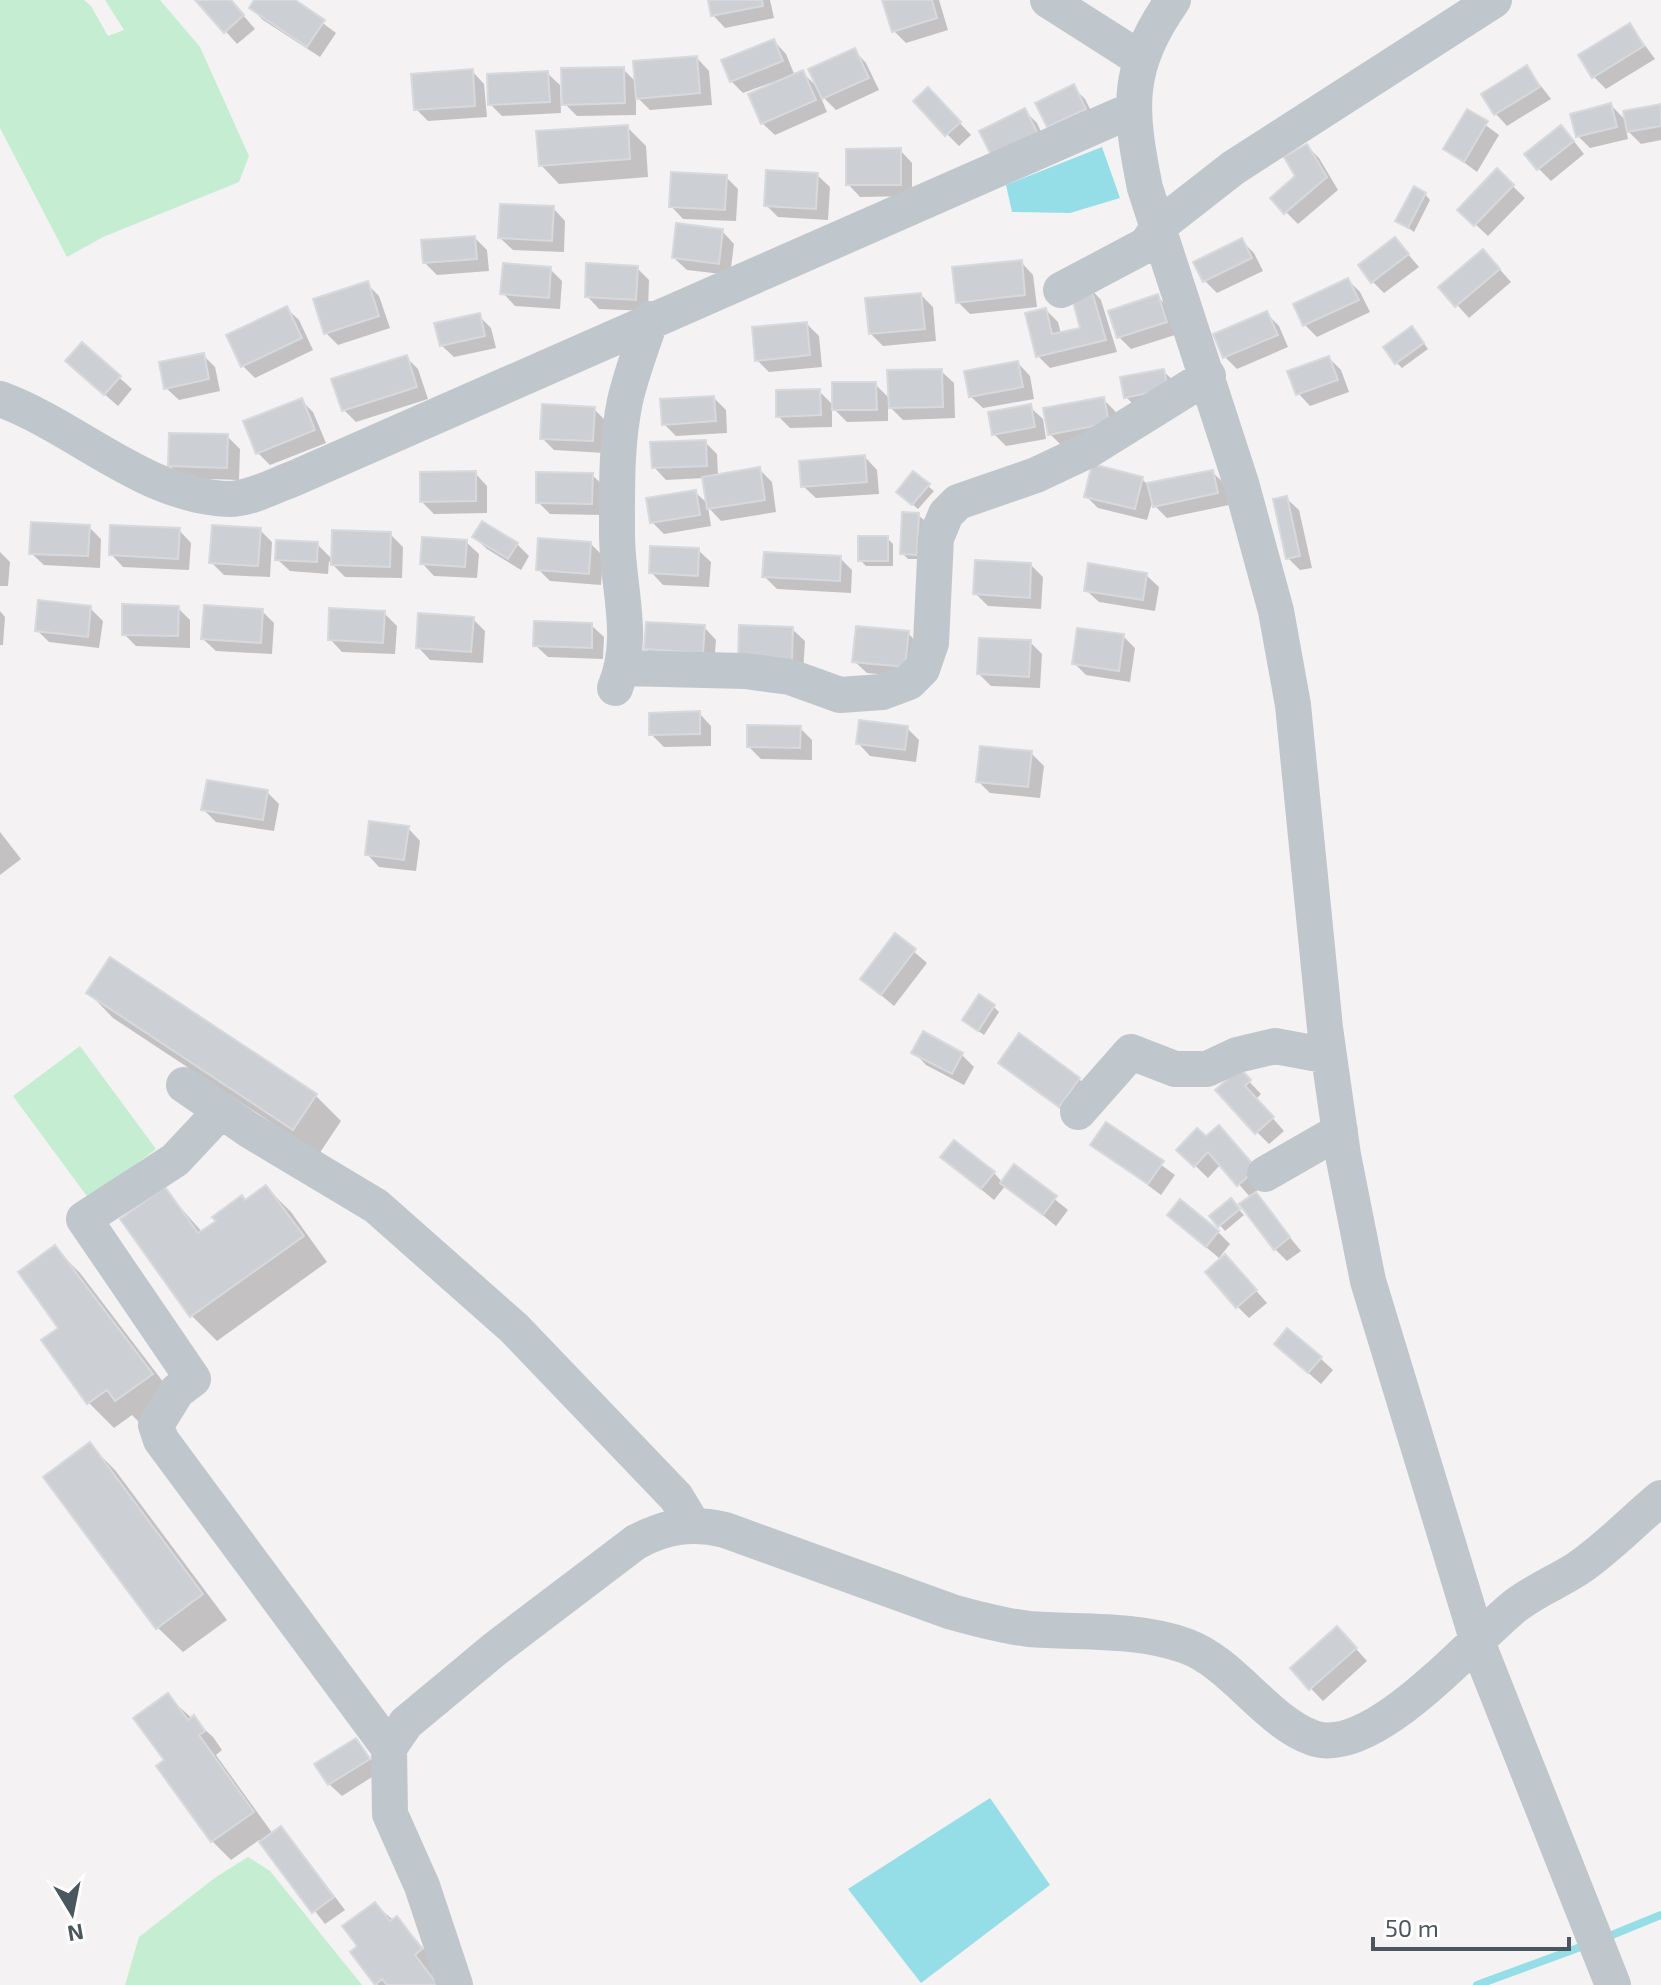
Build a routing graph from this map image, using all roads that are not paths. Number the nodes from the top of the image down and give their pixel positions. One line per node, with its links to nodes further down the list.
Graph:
1 (1048, 0): 4 (street)
2 (1173, 0): 4 (street)
3 (1494, 0): 6 (street)
4 (1139, 58): 5 (street)
5 (1132, 110): 6 (street); 8 (street)
6 (1160, 225): 7 (street); 9 (street)
7 (1061, 290)
8 (651, 319): 9 (street); 10 (street)
9 (1208, 376): 11 (street)
10 (0, 399)
11 (1329, 1056): 14 (street); 15 (street)
12 (184, 1085): 13 (street)
13 (221, 1111): 18 (street); 20 (street)
14 (1078, 1112)
15 (1340, 1131): 16 (street); 19 (street)
16 (1265, 1174)
17 (1661, 1498): 19 (street)
18 (693, 1525): 19 (street); 20 (street)
19 (1477, 1639): 22 (street)
20 (389, 1748): 21 (street)
21 (455, 1985)
22 (1613, 1985)

